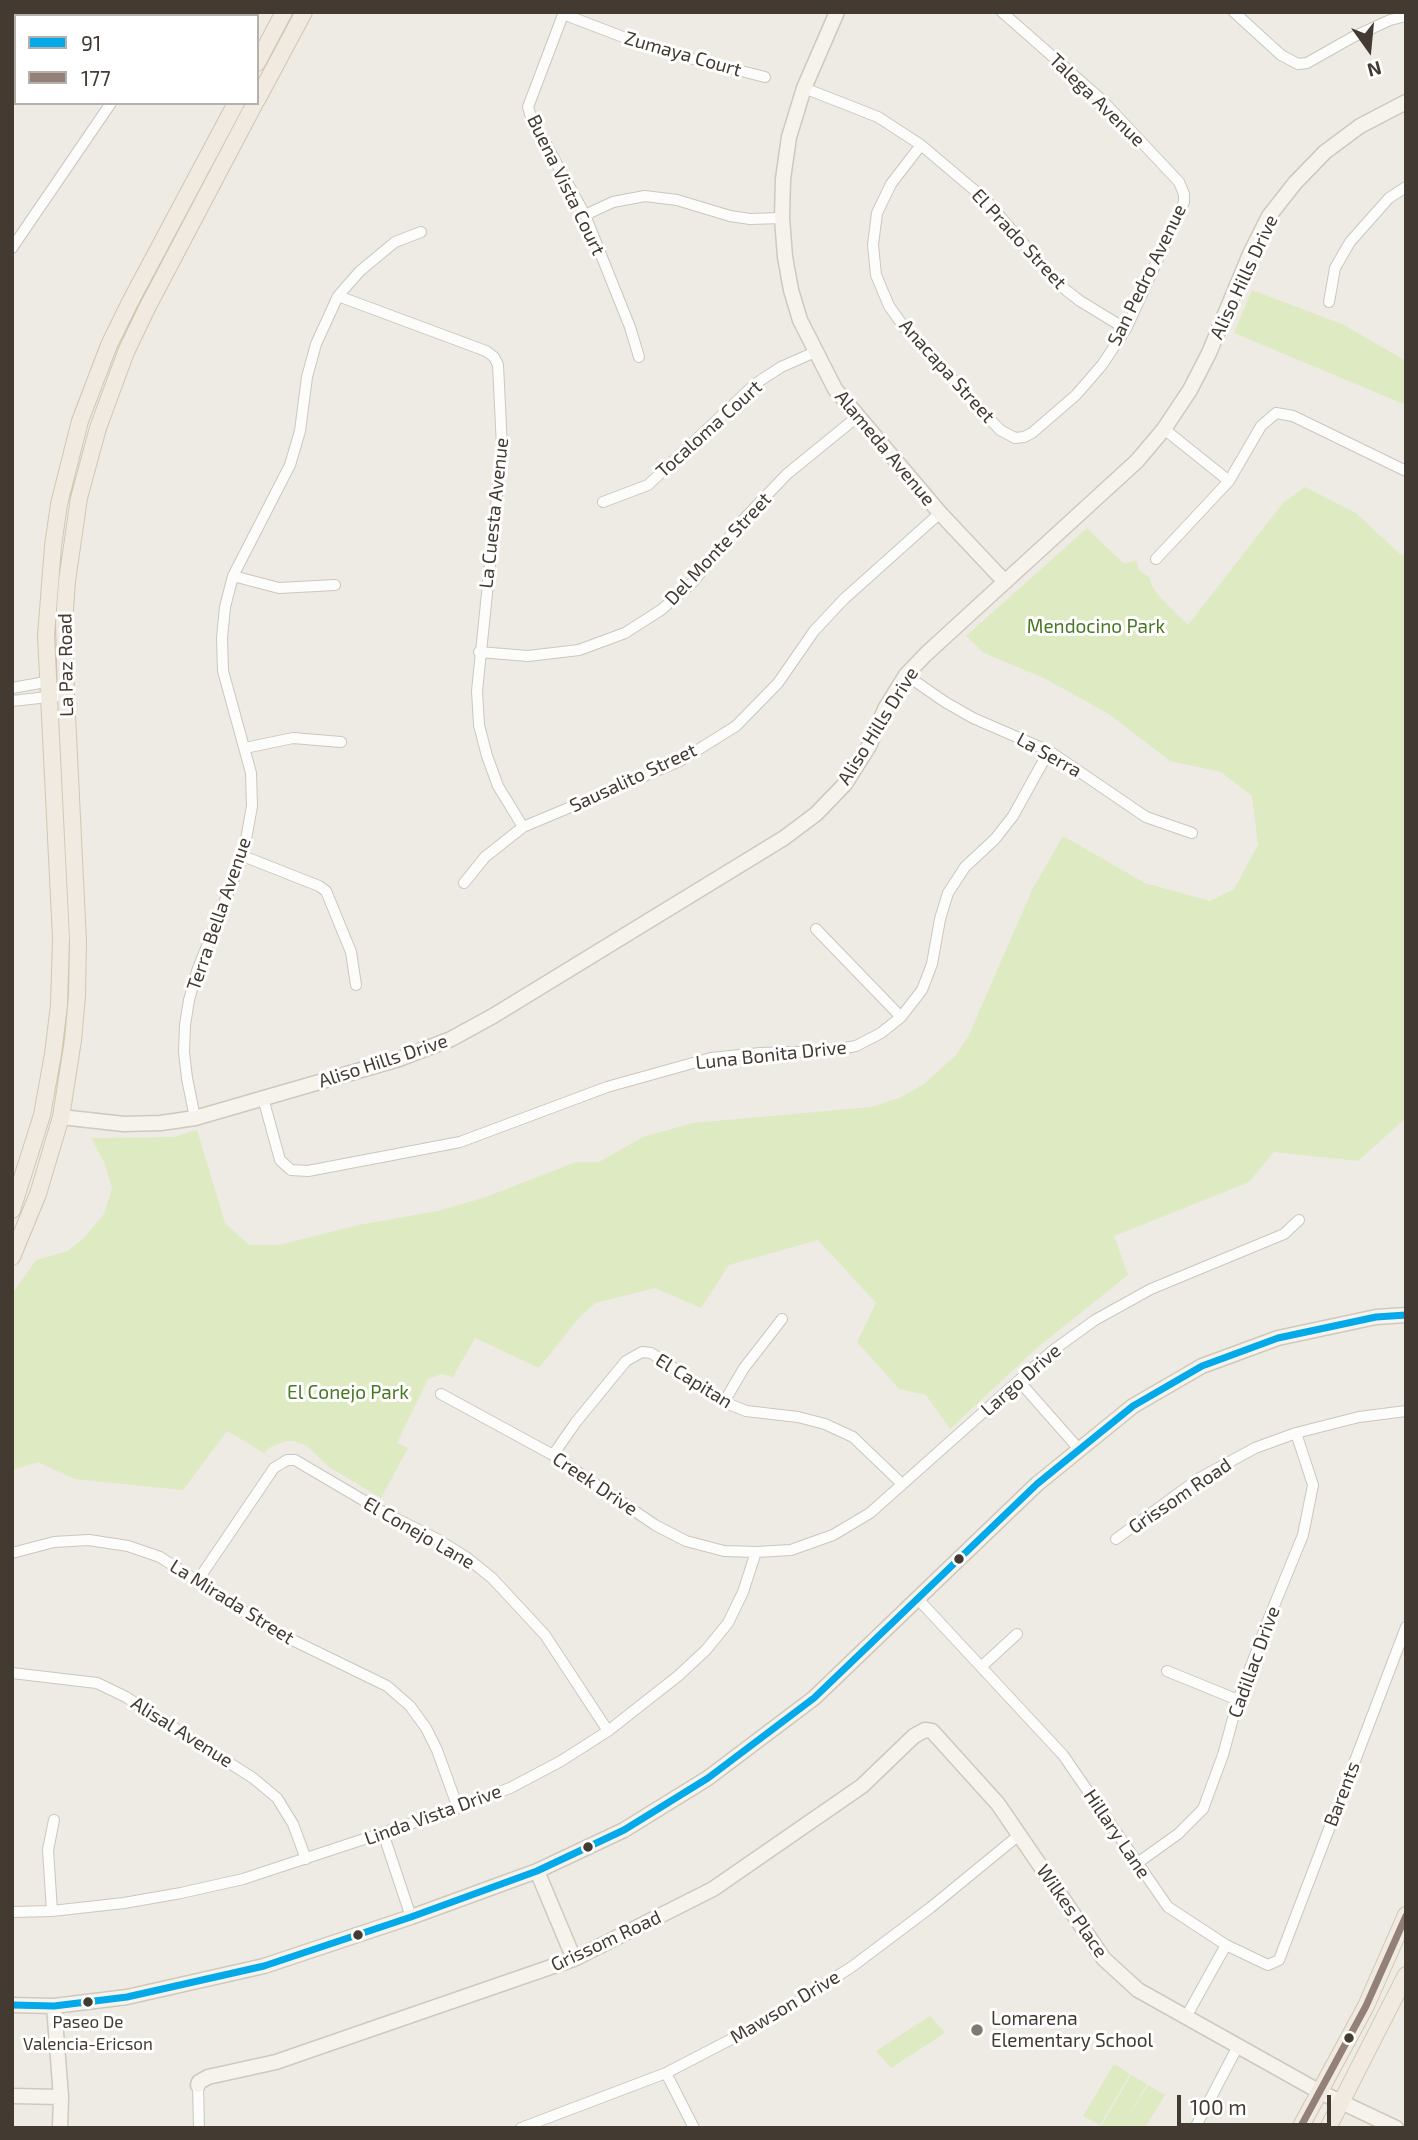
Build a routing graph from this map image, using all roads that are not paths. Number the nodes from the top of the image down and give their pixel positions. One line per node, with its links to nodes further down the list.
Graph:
1 (284, 12): 8 (main road)
2 (304, 12): 11 (main road, La Paz Road)
3 (837, 12): 10 (street, Alameda Avenue)
4 (1002, 12): 18 (street, Talega Avenue)
5 (1234, 12): 7 (street)
6 (563, 13): 9 (street, Zumaya Court); 19 (street, Buena Vista Court)
7 (1406, 16)
8 (259, 59)
9 (765, 77)
10 (804, 88): 16 (street, El Prado Street); 20 (street, Alameda Avenue)
11 (259, 96)
12 (1406, 102): 29 (street, Aliso Hills Drive)
13 (110, 105): 22 (street)
14 (235, 105): 43 (main road, La Paz Road)
15 (254, 105): 42 (main road, La Paz Road)
16 (921, 145): 25 (street, El Prado Street); 30 (street, Anacapa Street)
17 (1406, 187): 24 (street)
18 (1184, 194): 25 (street, San Pedro Avenue)
19 (584, 215): 20 (street); 27 (street, Buena Vista Court)
20 (782, 218): 26 (street, Alameda Avenue)
21 (421, 232): 23 (street, Terra Bella Avenue)
22 (12, 248)
23 (338, 296): 36 (street, Terra Bella Avenue); 39 (street, La Cuesta Avenue)
24 (1329, 302)
25 (1126, 329): 30 (street, San Pedro Avenue)
26 (814, 352): 28 (street, Alameda Avenue); 33 (street, Tocaloma Court)
27 (639, 357)
28 (857, 417): 34 (street, Alameda Avenue); 39 (street, Del Monte Street)
29 (1164, 429): 32 (street); 37 (street, Aliso Hills Drive)
30 (1016, 438)
31 (1406, 471): 32 (street)
32 (1229, 481): 35 (street)
33 (603, 502)
34 (940, 513): 37 (street, Alameda Avenue); 48 (street, Sausalito Street)
35 (1156, 559)
36 (233, 576): 38 (street); 46 (street, Terra Bella Avenue)
37 (1005, 582): 40 (street, Aliso Hills Drive)
38 (335, 585)
39 (479, 652): 48 (street, La Cuesta Avenue)
40 (906, 675): 47 (street, La Serra); 55 (street, Aliso Hills Drive)
41 (12, 688): 43 (street)
42 (65, 688): 43 (street); 43 (street); 57 (main road, La Paz Road)
43 (47, 689): 44 (street); 56 (main road, La Paz Road)
44 (12, 701)
45 (341, 742): 46 (street)
46 (244, 748): 50 (street, Terra Bella Avenue)
47 (1048, 751): 49 (street, La Serra); 54 (street, Luna Bonita Drive)
48 (523, 827): 51 (street, Sausalito Street)
49 (1192, 833)
50 (243, 856): 53 (street); 58 (street, Terra Bella Avenue)
51 (464, 883)
52 (816, 929): 54 (street)
53 (356, 985)
54 (901, 1017): 55 (street, Luna Bonita Drive)
55 (263, 1098): 58 (street, Aliso Hills Drive)
56 (42, 1115): 57 (street, Aliso Hills Drive); 59 (main road, La Paz Road)
57 (61, 1117): 58 (street, Aliso Hills Drive); 61 (main road, La Paz Road)
58 (195, 1118)
59 (12, 1210)
60 (1299, 1220): 64 (street, Largo Drive)
61 (12, 1257)
62 (1406, 1315): 69 (street)
63 (782, 1319): 66 (street)
64 (1018, 1381): 69 (street); 71 (street, Largo Drive)
65 (441, 1394): 70 (street, Creek Drive)
66 (724, 1402): 70 (street, El Capitan); 71 (street, El Capitan)
67 (1406, 1411): 68 (street, Grissom Road)
68 (1296, 1433): 72 (street, Grissom Road); 82 (street, Cadillac Drive)
69 (1078, 1448): 76 (street)
70 (553, 1455): 73 (street, Creek Drive)
71 (902, 1484): 73 (street, Largo Drive)
72 (1116, 1539)
73 (755, 1552): 83 (street, Linda Vista Drive)
74 (12, 1553): 75 (street, La Mirada Street)
75 (198, 1580): 83 (street, El Conejo Lane); 85 (street, La Mirada Street)
76 (917, 1598): 79 (street, Hillary Lane); 91 (street)
77 (1406, 1627): 98 (street, Barents)
78 (1017, 1634): 79 (street)
79 (981, 1667): 90 (street, Hillary Lane)
80 (1167, 1671): 82 (street)
81 (12, 1673): 89 (street, Alisal Avenue)
82 (1238, 1700): 90 (street, Cadillac Drive)
83 (608, 1731): 85 (street, Linda Vista Drive)
84 (933, 1731): 88 (street, Wilkes Place); 97 (street, Grissom Road)
85 (457, 1808): 87 (street, Linda Vista Drive)
86 (54, 1820): 92 (street)
87 (383, 1833): 89 (street, Linda Vista Drive); 95 (street)
88 (1019, 1835): 102 (street, Wilkes Place); 104 (street, Mawson Drive)
89 (306, 1859): 92 (street, Linda Vista Drive)
90 (1136, 1864): 96 (street, Hillary Lane)
91 (537, 1871): 95 (street); 97 (street)
92 (52, 1911): 93 (street, Linda Vista Drive)
93 (12, 1912)
94 (1406, 1915): 106 (main road)
95 (411, 1917): 101 (street)
96 (1226, 1945): 98 (street, Hillary Lane); 102 (street)
97 (574, 1959): 105 (street, Grissom Road)
98 (1279, 1960)
99 (1406, 1975): 109 (main road)
100 (12, 2005): 101 (street)
101 (54, 2006): 108 (street)
102 (1186, 2017): 103 (street, Wilkes Place)
103 (1238, 2046): 106 (street, Wilkes Place); 114 (street)
104 (666, 2073): 112 (street, Mawson Drive); 113 (street)
105 (198, 2085): 111 (street)
106 (1320, 2092): 109 (street, Wilkes Place); 115 (main road)
107 (12, 2096): 108 (street)
108 (61, 2097): 110 (street)
109 (1342, 2104): 116 (main road); 117 (street, Wilkes Place)
110 (60, 2128)
111 (199, 2128)
112 (521, 2128)
113 (694, 2128)
114 (1195, 2128)
115 (1300, 2128)
116 (1328, 2128)
117 (1396, 2128)

